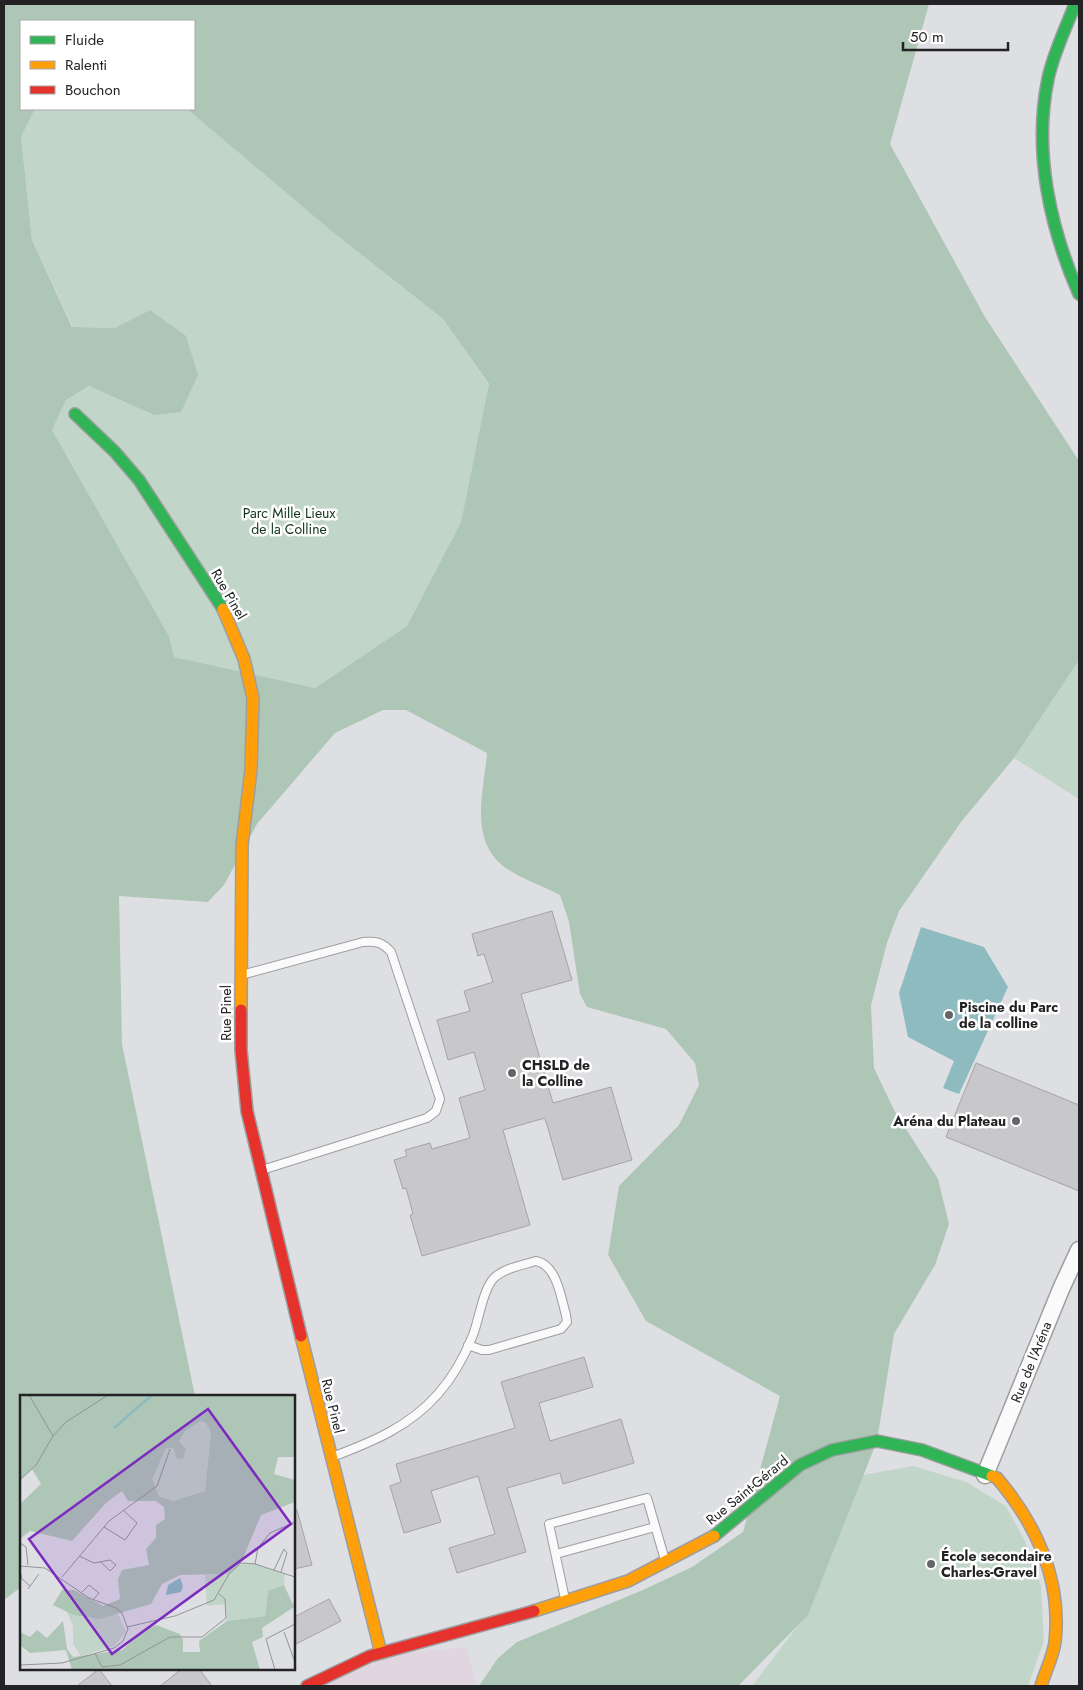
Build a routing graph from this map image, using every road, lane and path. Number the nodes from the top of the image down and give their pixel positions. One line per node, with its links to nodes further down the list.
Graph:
1 (1075, 4): 2 (street)
2 (1079, 294)
3 (75, 414): 4 (street, Rue Pinel)
4 (242, 975): 5 (street, Rue Pinel); 5 (lane)
5 (260, 1170): 8 (street, Rue Pinel)
6 (1079, 1250): 9 (street, Rue de l'Aréna)
7 (468, 1345): 7 (lane); 8 (lane)
8 (330, 1458): 14 (street, Rue Pinel)
9 (985, 1475): 12 (street, Rue Saint-Gérard); 16 (street, Rue Saint-Gérard)
10 (655, 1527): 11 (lane); 11 (lane); 12 (lane)
11 (556, 1554): 13 (lane)
12 (666, 1562): 13 (street, Rue Saint-Gérard)
13 (566, 1601): 14 (street, Rue Saint-Gérard)
14 (381, 1653): 15 (street, Rue Saint-Gérard)
15 (307, 1686)
16 (1041, 1686)

